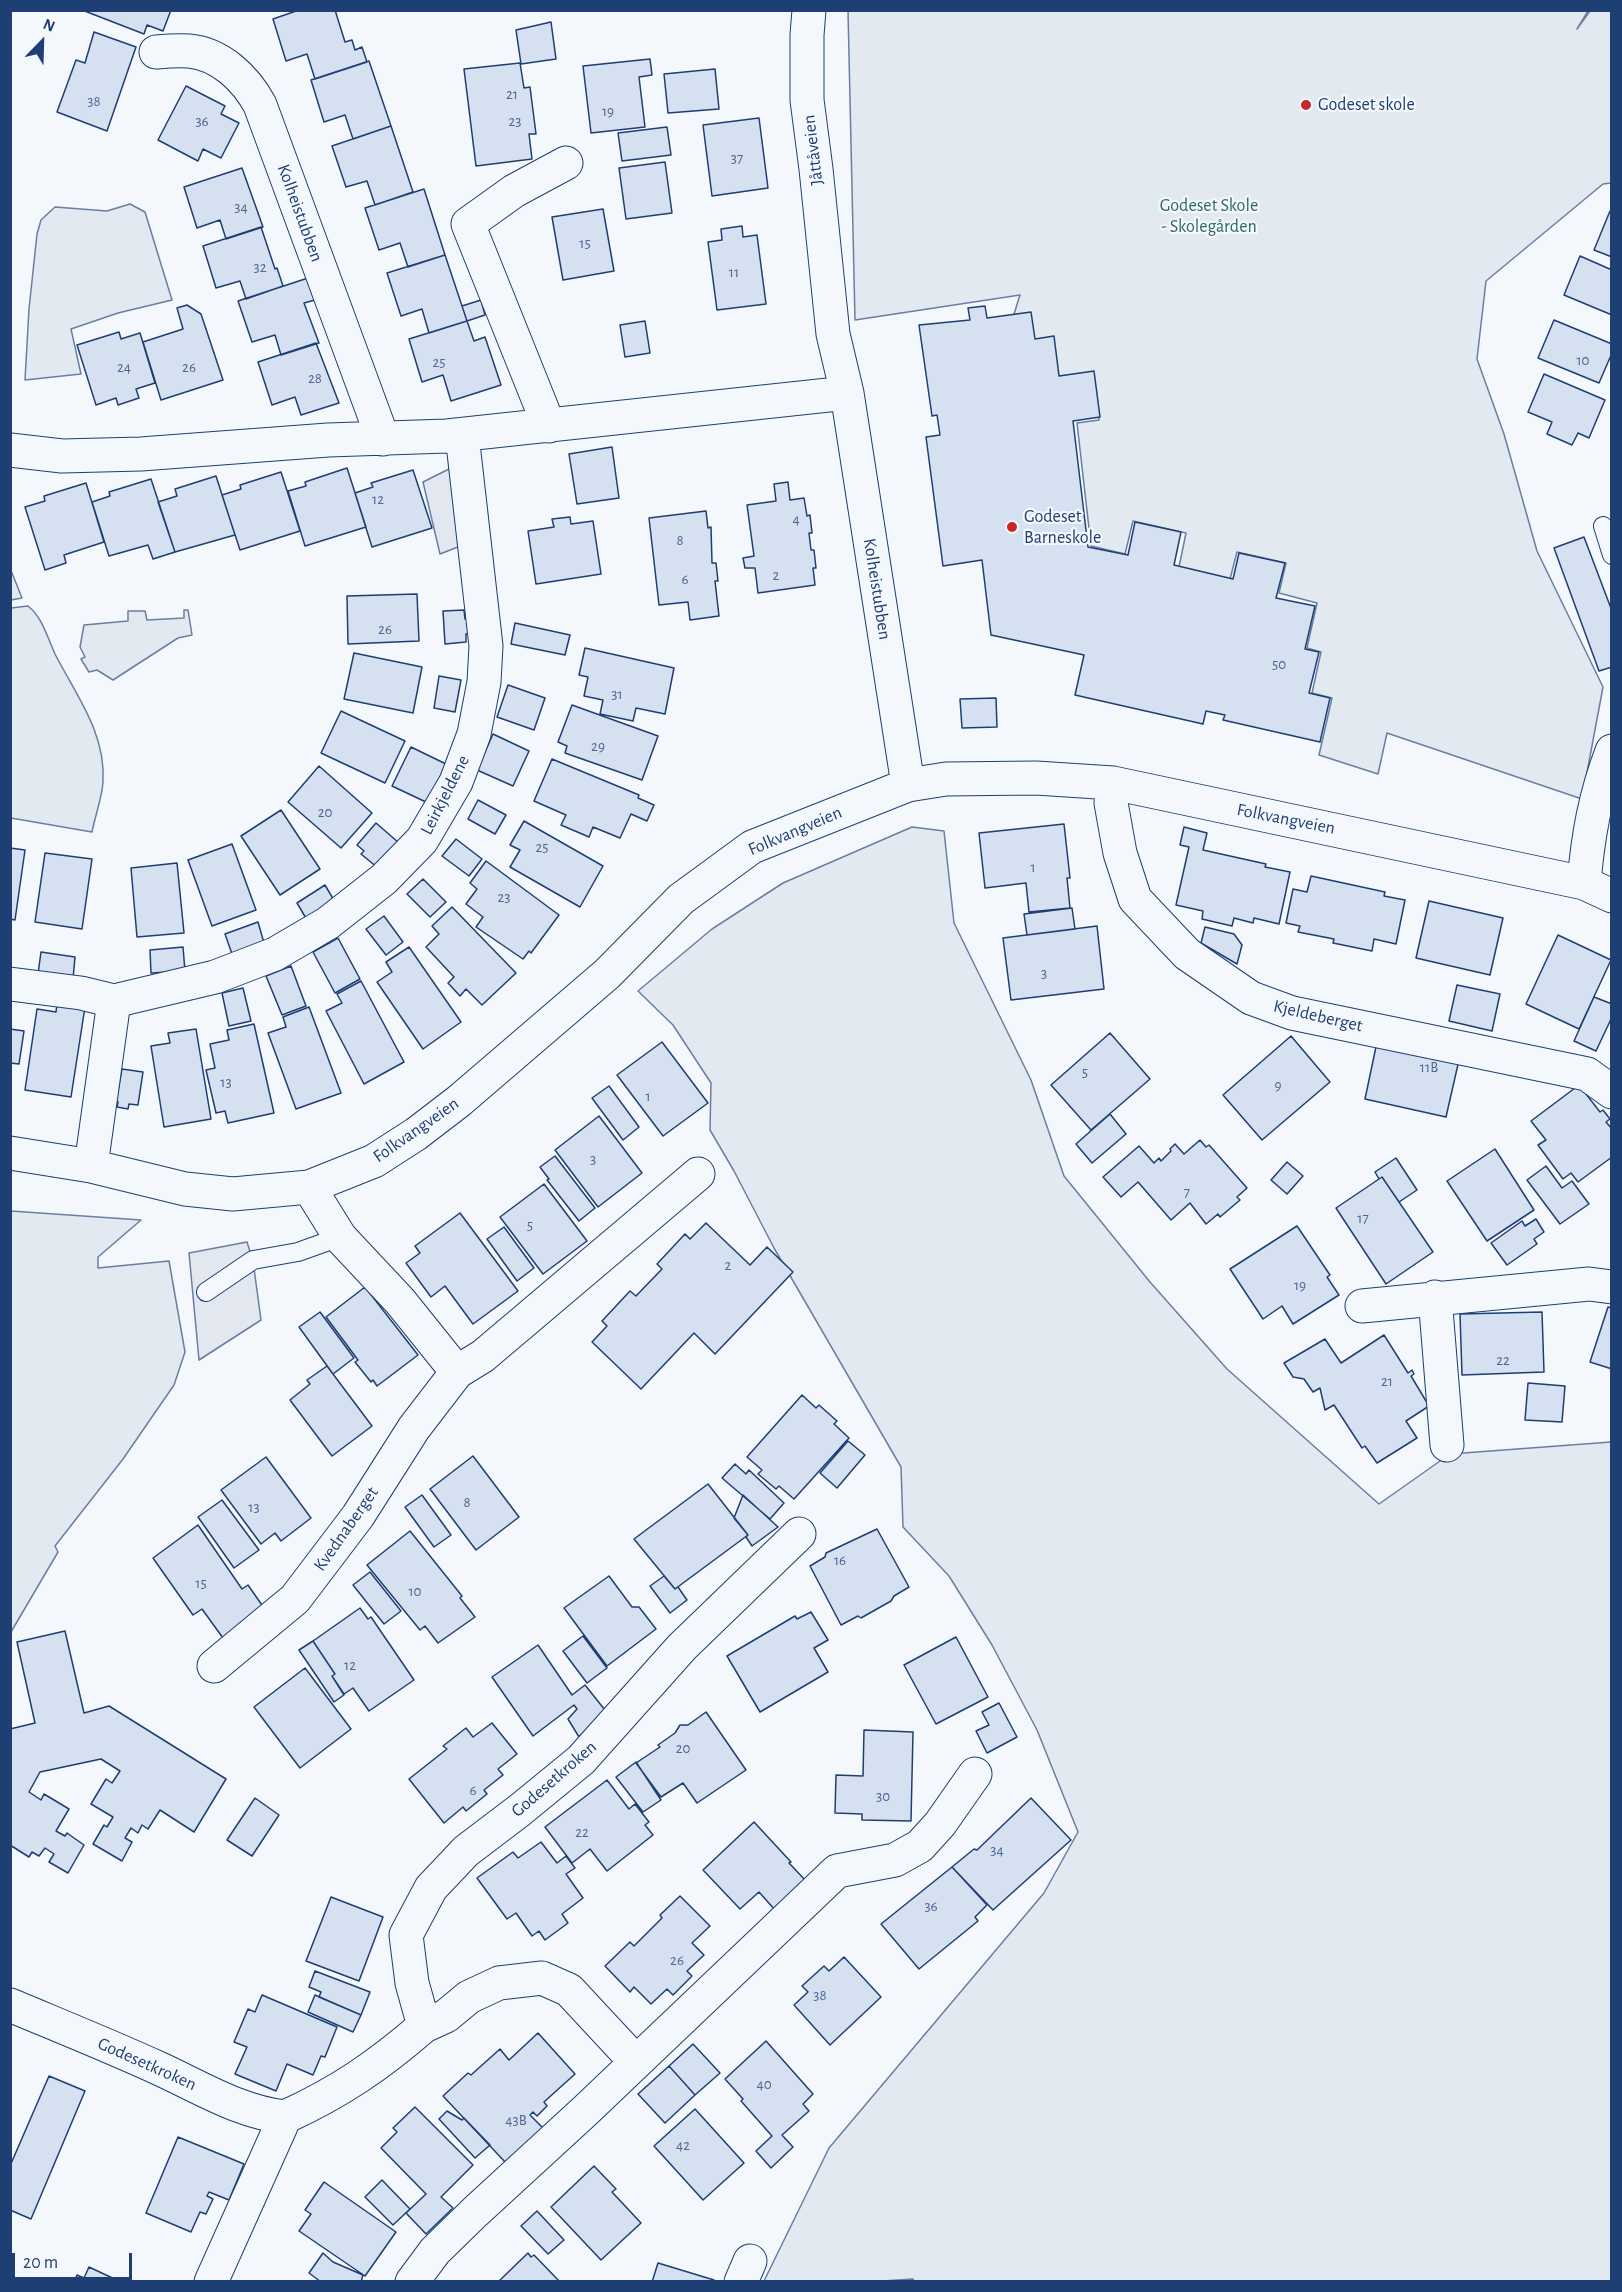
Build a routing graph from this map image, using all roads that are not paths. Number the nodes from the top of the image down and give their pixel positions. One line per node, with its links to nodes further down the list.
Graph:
1 (809, 10): 4 (street, Jåttåveien)
2 (156, 51): 8 (street, Kolheistubben)
3 (566, 163): 6 (street)
4 (827, 289): 5 (street, Kolheistubben)
5 (847, 393): 6 (street); 14 (street, Kolheistubben)
6 (549, 426): 7 (street)
7 (462, 435): 8 (street); 17 (street, Leirkjeldene)
8 (383, 439): 9 (street)
9 (10, 450)
10 (1603, 526): 11 (lane)
11 (1611, 555)
12 (1611, 751): 15 (street)
13 (1113, 783): 14 (street, Folkvangveien); 15 (street, Folkvangveien); 18 (street, Kjeldeberget)
14 (908, 785): 22 (street, Folkvangveien)
15 (1598, 890)
16 (10, 984): 17 (street, Leirkjeldene)
17 (114, 1001): 20 (street)
18 (1611, 1092)
19 (10, 1153): 20 (street, Folkvangveien)
20 (91, 1167): 22 (street, Folkvangveien)
21 (698, 1174): 28 (street, Kvednaberget)
22 (309, 1187): 23 (street)
23 (340, 1238): 25 (lane); 28 (street)
24 (1611, 1287): 26 (street)
25 (206, 1292)
26 (1435, 1297): 27 (street); 29 (street)
27 (1362, 1306)
28 (457, 1372): 31 (street, Kvednaberget)
29 (1447, 1445)
30 (799, 1534): 34 (street, Godesetkroken)
31 (214, 1666)
32 (975, 1774): 35 (street)
33 (10, 2005): 36 (street, Godesetkroken)
34 (424, 2026): 35 (street); 36 (street)
35 (636, 2061): 38 (street)
36 (285, 2117): 37 (street)
37 (211, 2282)
38 (412, 2282)

